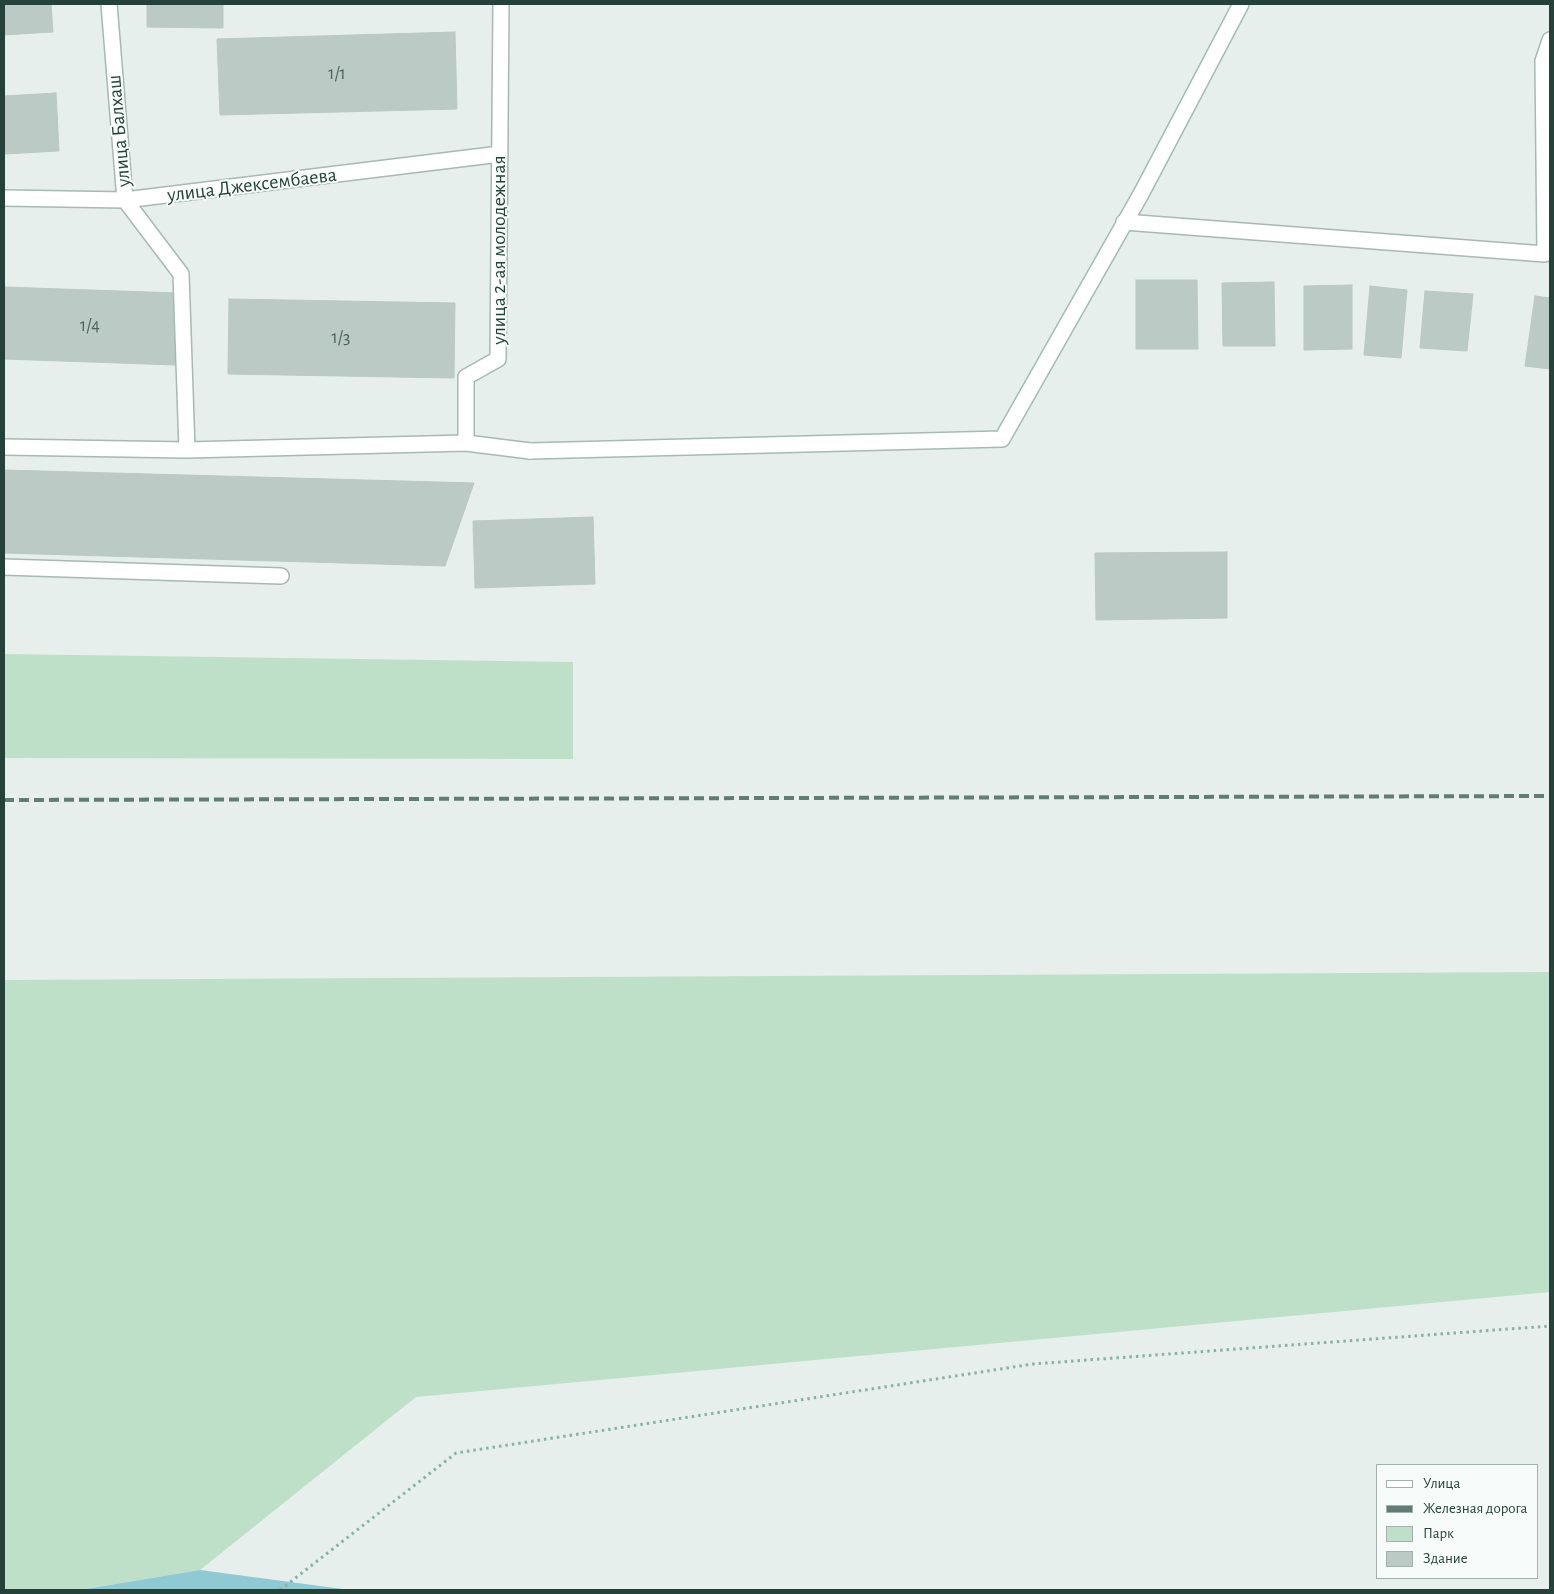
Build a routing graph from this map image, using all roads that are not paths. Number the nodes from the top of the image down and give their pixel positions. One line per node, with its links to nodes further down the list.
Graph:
1 (109, 4): 7 (street, улица Балхаш)
2 (502, 4): 5 (street, улица 2-ая молодежная)
3 (1241, 4): 8 (street)
4 (1550, 40): 9 (street)
5 (500, 154): 7 (street, улица Джексембаева); 10 (street, улица 2-ая молодежная)
6 (4, 198): 7 (street, улица Джексембаева)
7 (125, 200): 12 (street, улица Балхаш)
8 (1124, 222): 9 (street); 10 (street)
9 (1548, 254)
10 (466, 443): 12 (street)
11 (4, 448): 12 (street)
12 (187, 450)
13 (4, 568): 14 (street)
14 (281, 576)

